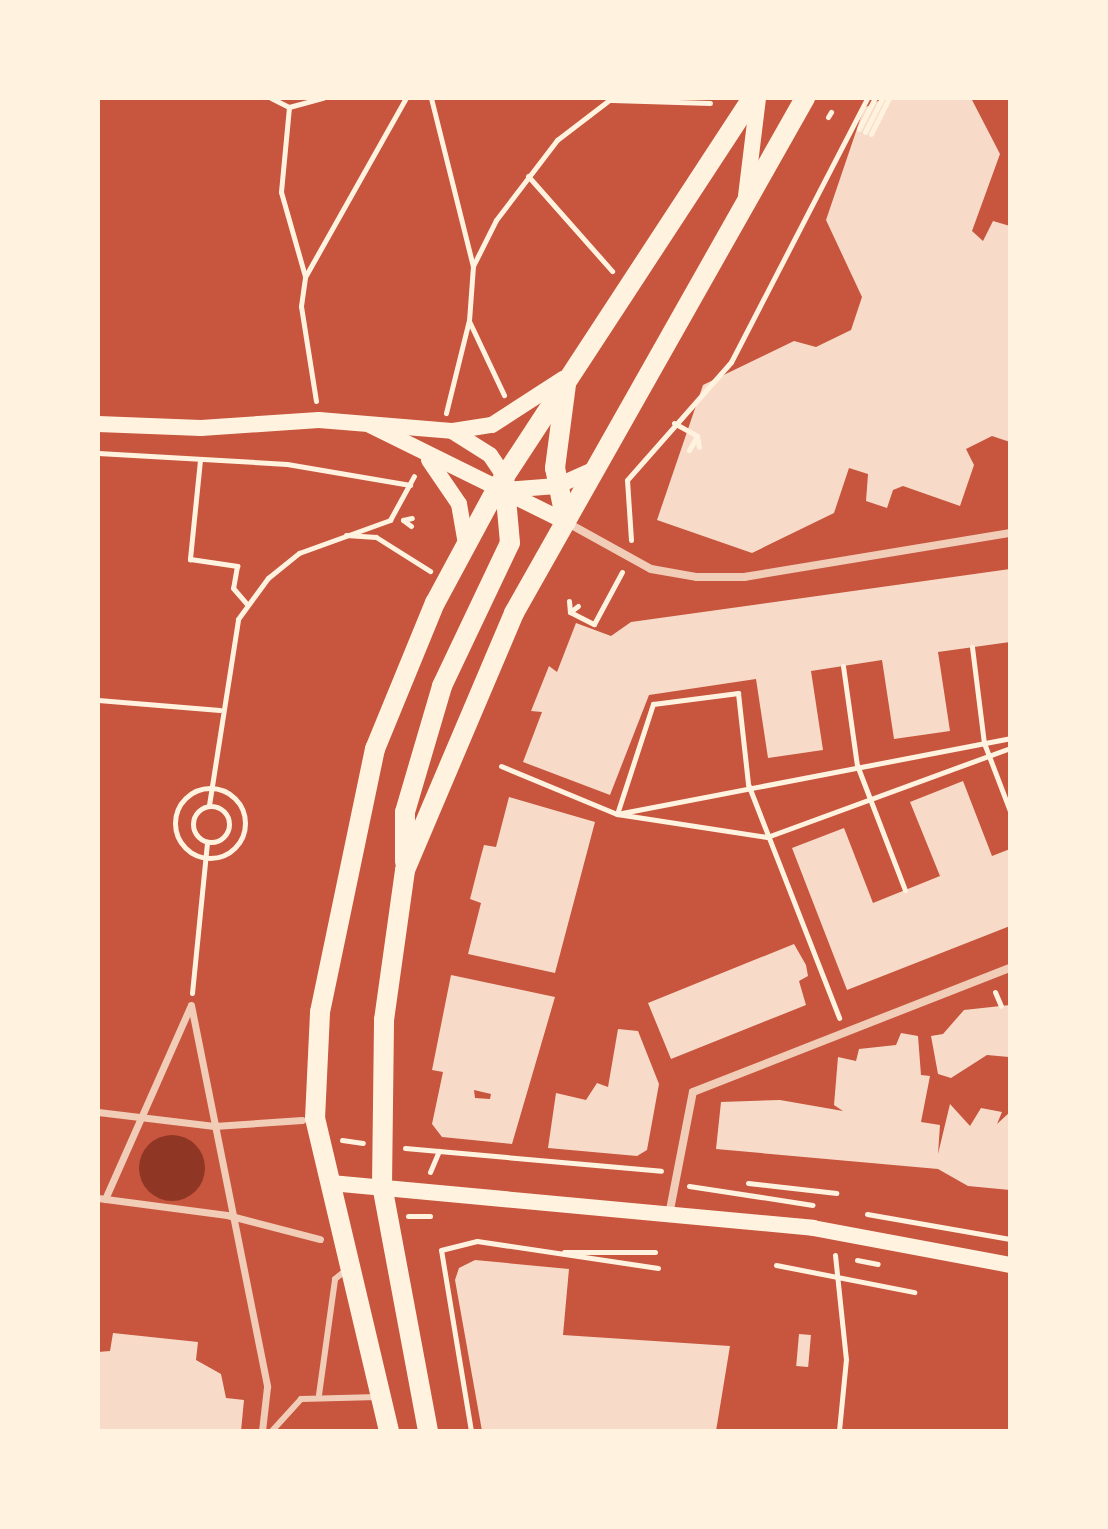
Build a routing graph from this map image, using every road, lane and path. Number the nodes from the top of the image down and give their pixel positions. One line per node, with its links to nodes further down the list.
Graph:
1 (271, 98): 15 (path)
2 (323, 98): 15 (path)
3 (406, 98): 20 (path)
4 (431, 98): 19 (path)
5 (752, 98): 21 (main road)
6 (758, 98): 18 (main road)
7 (805, 98): 18 (main road)
8 (867, 98): 28 (path)
9 (875, 98): 16 (path)
10 (882, 98): 16 (path)
11 (889, 98): 16 (path)
12 (613, 99): 13 (path); 17 (path)
13 (641, 99): 14 (path)
14 (710, 103)
15 (289, 107): 20 (path)
16 (865, 132)
17 (528, 176): 19 (path); 21 (path)
18 (746, 196): 37 (main road)
19 (473, 266): 22 (path)
20 (305, 277): 26 (path)
21 (624, 284): 23 (main road)
22 (469, 320): 24 (path); 25 (path)
23 (568, 376): 30 (main road); 40 (main road); 41 (main road)
24 (506, 400)
25 (446, 413)
26 (319, 420): 27 (main road); 29 (main road)
27 (365, 423): 30 (main road); 35 (main road)
28 (674, 423): 31 (path); 50 (path)
29 (98, 424)
30 (452, 431): 41 (main road)
31 (697, 436): 32 (path); 33 (path)
32 (699, 447)
33 (689, 450)
34 (98, 453): 36 (path)
35 (425, 456): 41 (main road); 49 (main road)
36 (200, 460): 39 (path); 53 (path)
37 (589, 472): 40 (main road); 45 (main road)
38 (415, 475): 39 (path)
39 (410, 485): 43 (path)
40 (557, 486): 41 (main road); 45 (main road)
41 (504, 487): 45 (main road); 49 (main road); 75 (main road)
42 (412, 518): 44 (path)
43 (390, 520): 44 (path); 48 (path)
44 (403, 520): 46 (path)
45 (566, 522): 50 (street); 75 (main road)
46 (411, 526)
47 (1010, 533): 50 (street)
48 (334, 536): 51 (path); 53 (path)
49 (466, 544): 86 (main road)
50 (629, 557): 55 (path)
51 (431, 571)
52 (569, 601): 55 (path)
53 (247, 604): 59 (path)
54 (578, 606): 55 (path)
55 (570, 612)
56 (972, 647): 61 (path)
57 (843, 666): 64 (path)
58 (98, 700): 59 (path)
59 (220, 710): 67 (path)
60 (1010, 738): 61 (path)
61 (984, 743): 63 (path); 64 (path)
62 (1010, 748): 63 (path)
63 (988, 756): 68 (path); 70 (path)
64 (857, 765): 66 (path); 68 (path)
65 (501, 766): 71 (path)
66 (748, 784): 71 (path); 71 (path); 72 (path)
67 (210, 788): 69 (path); 74 (path); 74 (path)
68 (869, 800): 72 (path); 76 (path)
69 (209, 805): 73 (path); 73 (path)
70 (1010, 811)
71 (617, 814): 72 (path)
72 (767, 837): 79 (path)
73 (207, 842): 74 (path)
74 (205, 858): 78 (path)
75 (405, 870): 88 (main road)
76 (905, 890)
77 (1010, 968): 79 (street)
78 (191, 1005): 81 (street); 83 (street)
79 (844, 1031): 85 (street)
80 (98, 1112): 81 (street)
81 (144, 1117): 83 (street); 91 (street)
82 (302, 1120): 83 (street)
83 (214, 1126): 92 (street)
84 (439, 1151): 85 (path)
85 (678, 1169): 93 (street)
86 (331, 1183): 88 (main road); 97 (main road)
87 (748, 1183): 90 (path)
88 (382, 1186): 93 (main road); 109 (main road)
89 (98, 1192): 91 (street)
90 (836, 1193)
91 (102, 1199): 92 (street)
92 (227, 1215): 94 (street); 106 (street)
93 (669, 1215): 100 (main road)
94 (320, 1239)
95 (555, 1252): 96 (path); 101 (path); 110 (path)
96 (655, 1252)
97 (352, 1254): 104 (lane); 105 (main road)
98 (835, 1255): 102 (path)
99 (776, 1265): 102 (path)
100 (1010, 1265)
101 (658, 1268)
102 (838, 1274): 103 (path); 111 (path)
103 (914, 1292)
104 (319, 1395): 105 (lane); 107 (lane)
105 (382, 1396): 108 (main road)
106 (262, 1431)
107 (272, 1431)
108 (389, 1431)
109 (428, 1431)
110 (471, 1431)
111 (839, 1431)

